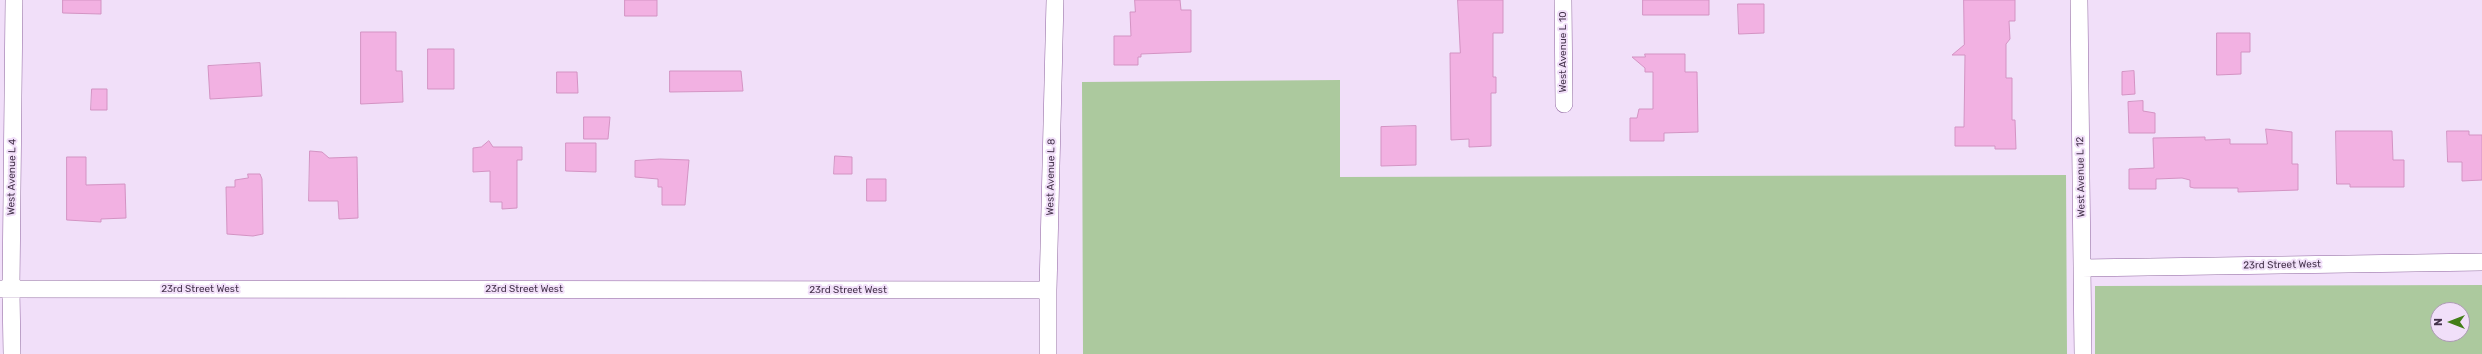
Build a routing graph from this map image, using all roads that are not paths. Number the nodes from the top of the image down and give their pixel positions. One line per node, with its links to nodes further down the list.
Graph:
1 (14, 0): 8 (street, West Avenue L 4)
2 (1055, 0): 9 (street, West Avenue L 8)
3 (1563, 0): 5 (street, West Avenue L 10)
4 (2078, 0): 7 (street, West Avenue L 12)
5 (1564, 104)
6 (2482, 262): 7 (street, 23rd Street West)
7 (2082, 268): 12 (street, West Avenue L 12)
8 (5, 289): 9 (street, 23rd Street West); 10 (street, West Avenue L 4)
9 (1048, 290): 11 (street, West Avenue L 8)
10 (12, 354)
11 (1048, 354)
12 (2083, 354)

